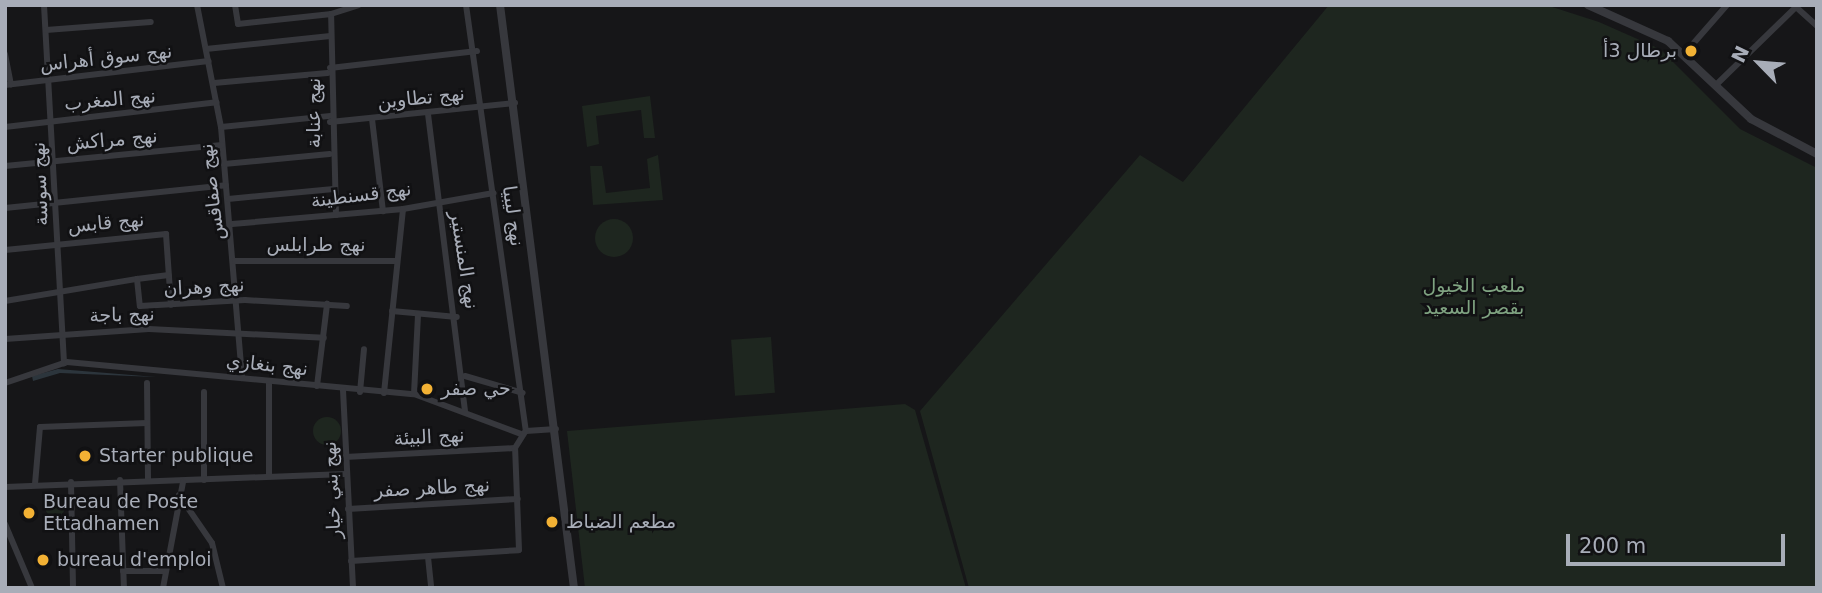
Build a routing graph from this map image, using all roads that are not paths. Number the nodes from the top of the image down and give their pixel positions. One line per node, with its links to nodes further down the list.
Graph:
1 (44, 5): 13 (street, نهج سوسة)
2 (197, 5): 15 (street, نهج صفاقس)
3 (235, 5): 10 (street)
4 (359, 5): 10 (street)
5 (466, 5): 16 (street, نهج ليبيا)
6 (500, 5): 26 (street)
7 (1587, 5): 17 (street)
8 (1727, 5): 17 (street)
9 (1797, 6): 12 (street); 23 (street)
10 (332, 12): 14 (street, نهج عنابة)
11 (151, 22): 13 (street)
12 (1817, 26)
13 (46, 30): 21 (street, نهج سوسة)
14 (330, 36): 15 (street); 20 (street, نهج عنابة)
15 (206, 49): 19 (street, نهج صفاقس)
16 (477, 51): 20 (street); 27 (street, نهج ليبيا)
17 (1685, 53): 23 (street)
18 (5, 54): 24 (street)
19 (209, 61): 21 (street, نهج سوق أهراس); 22 (street, نهج صفاقس)
20 (329, 70): 22 (street); 29 (street, نهج عنابة)
21 (51, 78): 24 (street, نهج سوق أهراس); 31 (street, نهج سوسة)
22 (215, 83): 25 (street, نهج صفاقس)
23 (1717, 83): 36 (street)
24 (8, 85)
25 (217, 102): 31 (street, نهج المغرب); 33 (street, نهج صفاقس)
26 (515, 103): 27 (street, نهج تطاوين); 86 (street)
27 (483, 108): 28 (street, نهج تطاوين); 42 (street, نهج ليبيا)
28 (428, 114): 30 (street, نهج تطاوين); 44 (street, نهج المنستير)
29 (330, 119): 30 (street, نهج تطاوين); 33 (street, نهج تطاوين); 35 (street, نهج عنابة)
30 (372, 119): 48 (street)
31 (54, 120): 32 (street, نهج المغرب); 37 (street, نهج سوسة)
32 (5, 127)
33 (221, 127): 34 (street, نهج صفاقس)
34 (222, 145): 37 (street, نهج مراكش); 38 (street, نهج صفاقس)
35 (330, 154): 38 (street); 41 (street, نهج عنابة)
36 (1817, 154)
37 (55, 160): 39 (street, نهج مراكش); 45 (street, نهج سوسة)
38 (224, 164): 40 (street, نهج صفاقس)
39 (5, 166)
40 (226, 185): 43 (street, نهج صفاقس); 45 (street)
41 (334, 189): 43 (street); 49 (street, نهج عنابة)
42 (494, 193): 44 (street, نهج قسنطينة); 82 (street, نهج ليبيا)
43 (228, 199): 50 (street, نهج صفاقس)
44 (439, 201): 47 (street, نهج قسنطينة); 65 (street, نهج المنستير)
45 (56, 202): 46 (street); 51 (street, نهج سوسة)
46 (5, 208)
47 (403, 209): 48 (street, نهج قسنطينة); 54 (street)
48 (383, 211): 49 (street, نهج قسنطينة)
49 (336, 215): 50 (street, نهج قسنطينة)
50 (232, 224): 53 (street, نهج صفاقس)
51 (58, 243): 52 (street, نهج قابس); 55 (street, نهج قابس); 57 (street, نهج سوسة)
52 (5, 250)
53 (236, 261): 54 (street, نهج طرابلس); 59 (street, نهج صفاقس)
54 (397, 261): 63 (street)
55 (169, 275): 56 (street); 61 (street)
56 (137, 279): 57 (street, نهج وهران); 61 (street, نهج وهران)
57 (60, 289): 58 (street, نهج وهران); 66 (street, نهج سوسة)
58 (5, 301)
59 (238, 302): 60 (street, نهج وهران); 61 (street, نهج وهران); 67 (street, نهج صفاقس)
60 (327, 304): 62 (street, نهج وهران); 68 (street)
61 (171, 305)
62 (347, 306)
63 (392, 311): 64 (street); 81 (street)
64 (418, 314): 65 (street); 83 (street)
65 (457, 317): 72 (street, نهج المنستير)
66 (63, 332): 67 (street, نهج باجة); 69 (street, نهج باجة); 71 (street, نهج سوسة)
67 (240, 332): 68 (street, نهج باجة); 73 (street, نهج صفاقس)
68 (324, 338): 77 (street)
69 (5, 339)
70 (364, 349): 79 (street)
71 (64, 363): 73 (street, نهج بنغازي); 75 (street, نهج بنغازي)
72 (465, 376): 82 (street); 84 (street, نهج المنستير)
73 (242, 378): 74 (street, نهج بنغازي)
74 (268, 382): 77 (street, نهج بنغازي); 91 (street)
75 (5, 383)
76 (147, 383): 85 (street)
77 (317, 386): 78 (street, نهج بنغازي)
78 (343, 390): 79 (street, نهج بنغازي); 89 (street, نهج بني خيار)
79 (360, 391): 81 (street, نهج بنغازي)
80 (204, 392): 94 (street)
81 (384, 393): 83 (street, نهج بنغازي)
82 (523, 393): 87 (street, نهج ليبيا)
83 (414, 394): 84 (street, نهج بنغازي)
84 (465, 411): 87 (street, نهج بنغازي)
85 (147, 423): 93 (street); 97 (street)
86 (557, 429): 87 (street, نهج بنغازي); 114 (street)
87 (524, 433): 88 (street)
88 (515, 448): 89 (street, نهج البيئة); 100 (street)
89 (345, 457): 90 (street, نهج بني خيار)
90 (345, 474): 91 (street); 101 (street, نهج بني خيار)
91 (270, 476): 94 (street)
92 (120, 480): 93 (street); 96 (street); 105 (street)
93 (148, 480): 95 (street)
94 (204, 480): 95 (street)
95 (183, 481): 99 (street)
96 (71, 482): 97 (street); 108 (street)
97 (36, 484): 98 (street)
98 (5, 487)
99 (179, 495): 106 (street); 111 (street)
100 (518, 499): 101 (street, نهج طاهر صفر); 103 (street)
101 (348, 509): 104 (street, نهج بني خيار)
102 (5, 524): 107 (street)
103 (428, 557): 104 (street); 113 (street)
104 (351, 561): 112 (street, نهج بني خيار)
105 (122, 571): 106 (street); 109 (street)
106 (163, 571): 110 (street)
107 (32, 588)
108 (73, 588)
109 (124, 588)
110 (163, 588)
111 (223, 588)
112 (353, 588)
113 (431, 588)
114 (575, 588)

